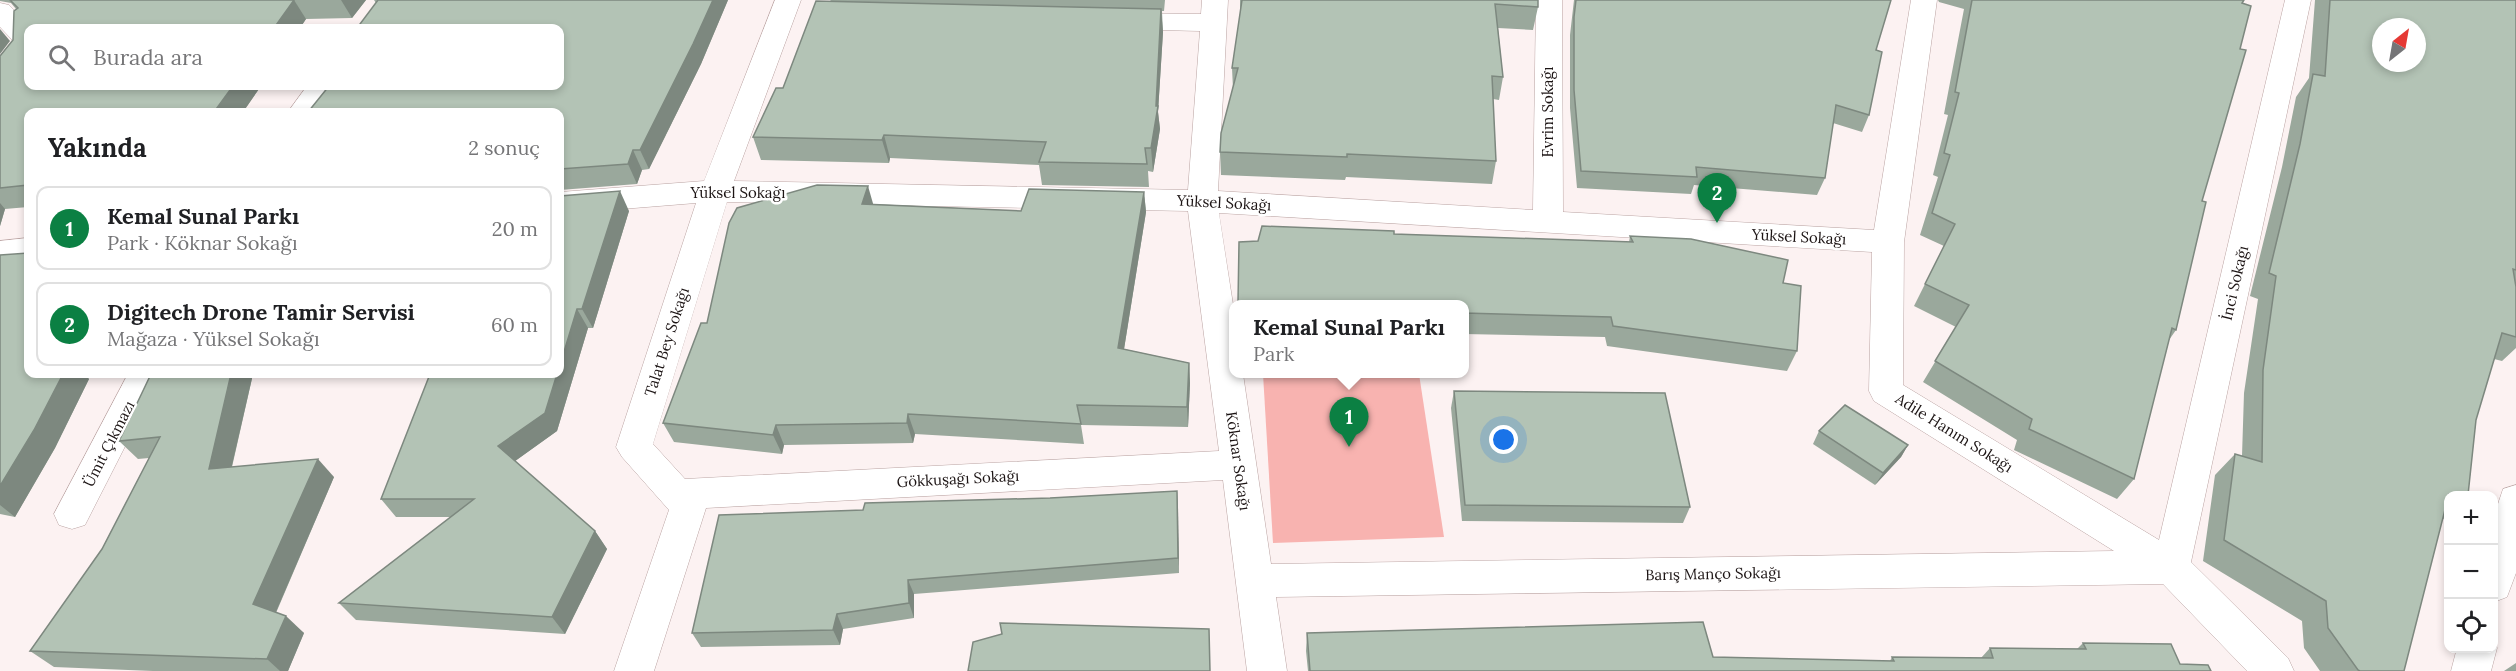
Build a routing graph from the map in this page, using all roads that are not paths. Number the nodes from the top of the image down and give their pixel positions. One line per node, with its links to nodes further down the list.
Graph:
1 (1549, 0): 14 (street, Evrim Sokağı)
2 (1924, 0): 15 (street, Adile Hanım Sokağı)
3 (2298, 0): 23 (street, İnci Sokağı)
4 (792, 9): 11 (street, Talat Bey Sokağı)
5 (0, 11): 8 (street)
6 (1214, 11): 7 (street); 12 (street, Köknar Sokağı)
7 (1093, 20)
8 (24, 46)
9 (318, 90): 10 (street)
10 (305, 108)
11 (715, 191): 12 (street, Yüksel Sokağı); 13 (street, Yüksel Sokağı); 20 (street, Talat Bey Sokağı)
12 (1202, 201): 14 (street, Yüksel Sokağı); 19 (street, Köknar Sokağı)
13 (564, 203)
14 (1548, 223): 15 (street, Yüksel Sokağı)
15 (1888, 242): 23 (street, Adile Hanım Sokağı)
16 (24, 249): 17 (street)
17 (0, 252)
18 (143, 378): 22 (street, Ümit Çıkmazı)
19 (1238, 465): 20 (street, Gökkuşağı Sokağı); 25 (street, Köknar Sokağı)
20 (678, 494): 27 (street)
21 (2516, 500): 24 (street)
22 (72, 514)
23 (2171, 567): 25 (street, Barış Manço Sokağı); 29 (street, Adile Hanım Sokağı)
24 (2498, 567)
25 (1254, 581): 28 (street, Köknar Sokağı)
26 (2476, 653): 30 (street)
27 (634, 671)
28 (1267, 671)
29 (2274, 671)
30 (2471, 671)

